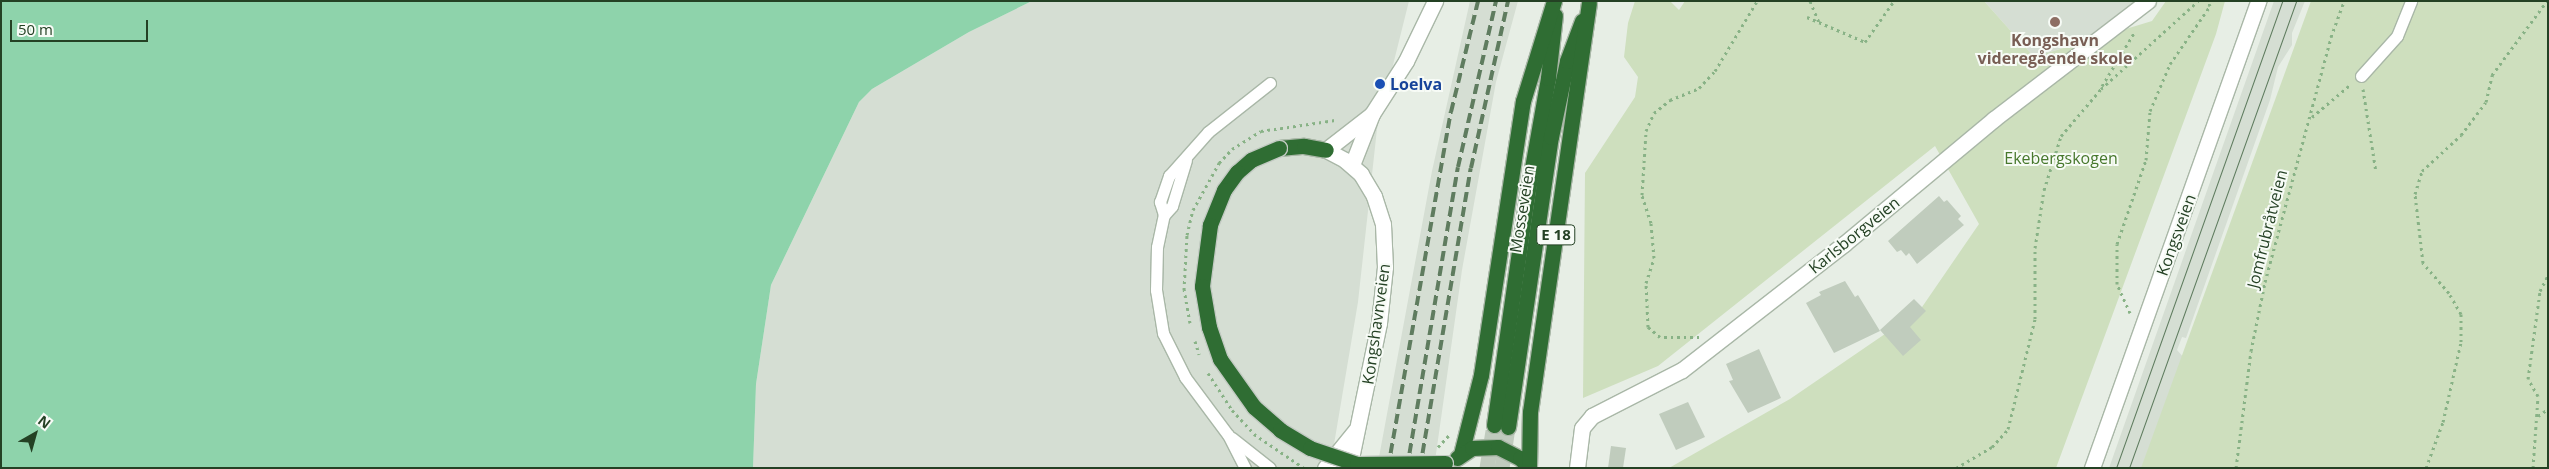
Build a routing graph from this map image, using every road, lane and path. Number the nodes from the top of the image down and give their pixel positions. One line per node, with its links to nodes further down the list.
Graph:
1 (1435, 1): 20 (street)
2 (1555, 1): 13 (highway, Mosseveien / E 18); 34 (highway, E 18)
3 (1757, 1): 29 (path)
4 (1810, 1): 15 (path)
5 (1894, 1): 15 (path)
6 (2148, 1): 29 (street, Karlsborgveien)
7 (2198, 1): 19 (path)
8 (2208, 1): 28 (path)
9 (2258, 1): 42 (street, Kongsveien)
10 (2344, 1): 21 (path, Jomfrubråtveien)
11 (2411, 1): 17 (lane)
12 (2547, 1): 44 (path)
13 (1589, 2): 39 (highway, E 18)
14 (1807, 17): 15 (path)
15 (1819, 22)
16 (2139, 25): 19 (path)
17 (2361, 76): 21 (path); 26 (path)
18 (1270, 83): 33 (lane)
19 (2101, 89): 41 (path)
20 (1372, 114): 24 (street); 25 (street)
21 (2312, 117): 43 (path, Jomfrubråtveien)
22 (1340, 118): 23 (path)
23 (1273, 128)
24 (1326, 150): 25 (street, Kongshavnveien); 35 (highway, E 18, bridge)
25 (1352, 166): 32 (street, Kongshavnveien)
26 (2376, 172)
27 (2548, 275): 31 (path)
28 (2132, 316)
29 (1716, 343): 40 (street, Karlsborgveien)
30 (2548, 409): 31 (path)
31 (2537, 417): 45 (path)
32 (1356, 429): 35 (street, Kongshavnveien); 38 (street, Kongshavnveien)
33 (1228, 435): 36 (lane); 37 (lane)
34 (1451, 462): 35 (highway, E 18, bridge); 39 (highway, E 18)
35 (1356, 467)
36 (1245, 468)
37 (1270, 468)
38 (1325, 468)
39 (1529, 468)
40 (1577, 468)
41 (1956, 468)
42 (2092, 468)
43 (2236, 468)
44 (2426, 468)
45 (2533, 468)

